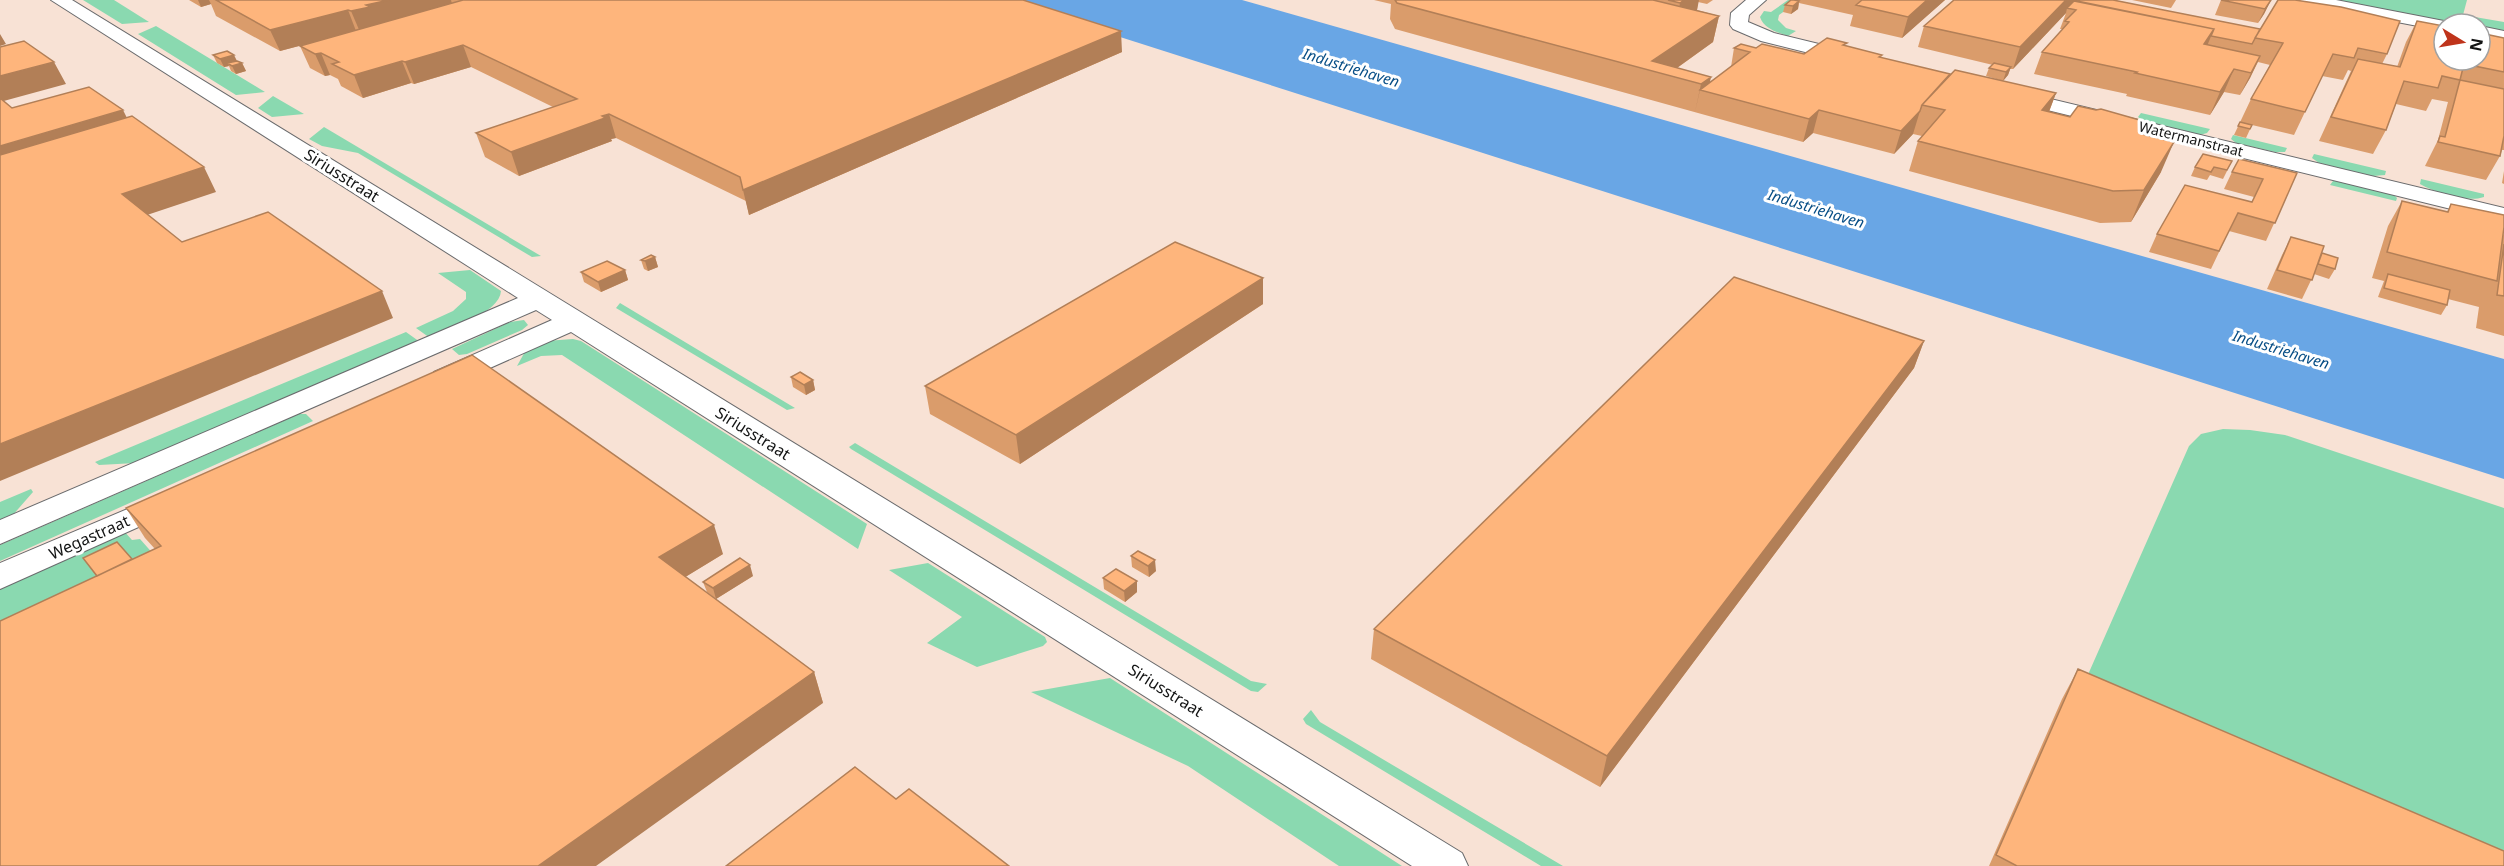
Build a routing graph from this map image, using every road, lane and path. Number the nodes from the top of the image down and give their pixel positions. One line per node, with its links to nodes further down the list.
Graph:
1 (60, 0): 8 (street, Siriusstraat)
2 (1757, 0): 5 (street)
3 (2307, 0): 4 (street)
4 (2432, 24)
5 (1872, 62)
6 (1998, 93): 7 (street, Watermanstraat)
7 (2504, 215)
8 (540, 298): 9 (street, Siriusstraat); 10 (street)
9 (573, 321): 10 (street); 14 (street, Siriusstraat)
10 (396, 361): 12 (street)
11 (195, 489): 13 (street, Wegastraat)
12 (0, 533)
13 (0, 576)
14 (1447, 866)

